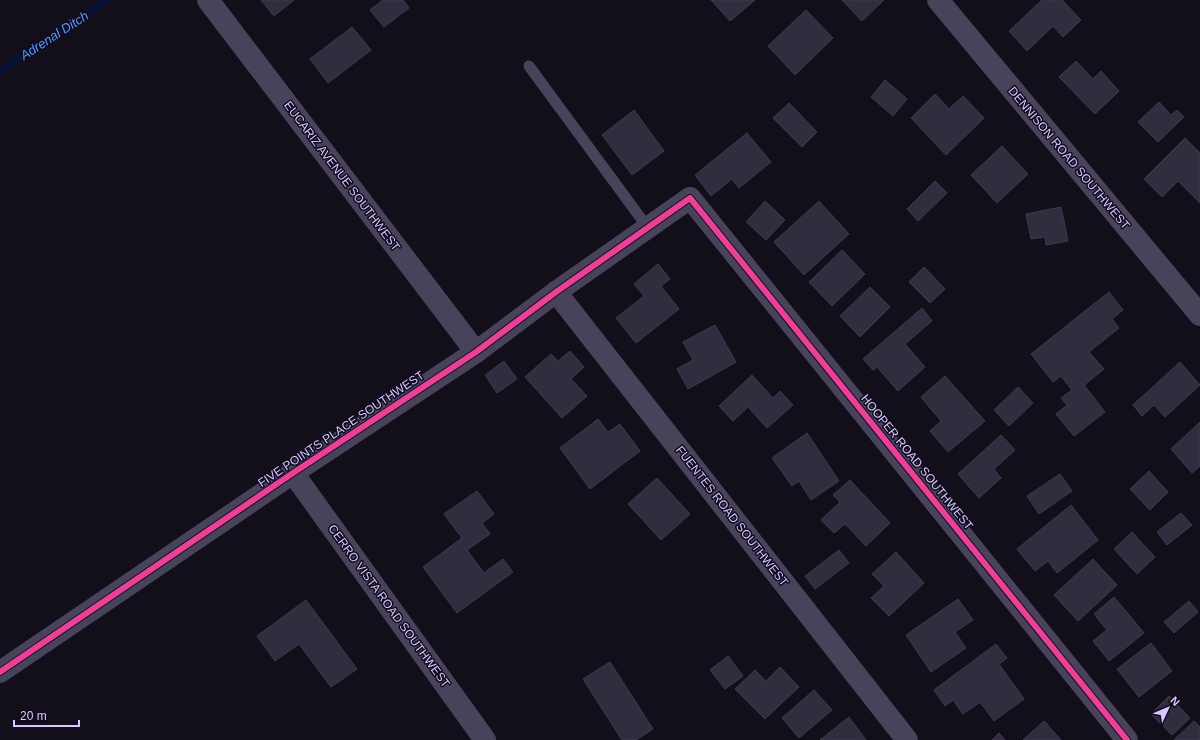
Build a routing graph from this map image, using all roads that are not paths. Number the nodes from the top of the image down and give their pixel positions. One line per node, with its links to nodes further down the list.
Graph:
1 (208, 0): 8 (street, EUCARIZ AVENUE SOUTHWEST)
2 (938, 0): 7 (street, DENNISON ROAD SOUTHWEST)
3 (529, 66): 5 (lane)
4 (690, 198): 5 (street, FIVE POINTS PLACE SOUTHWEST); 13 (street, HOOPER ROAD SOUTHWEST)
5 (648, 228): 6 (street, FIVE POINTS PLACE SOUTHWEST)
6 (556, 292): 8 (street, FIVE POINTS PLACE SOUTHWEST); 12 (street, FUENTES ROAD SOUTHWEST)
7 (1200, 315)
8 (476, 352): 9 (street, FIVE POINTS PLACE SOUTHWEST)
9 (293, 473): 10 (street, FIVE POINTS PLACE SOUTHWEST); 11 (street, CERRO VISTA ROAD SOUTHWEST)
10 (0, 672)
11 (485, 740)
12 (907, 740)
13 (1127, 740)

